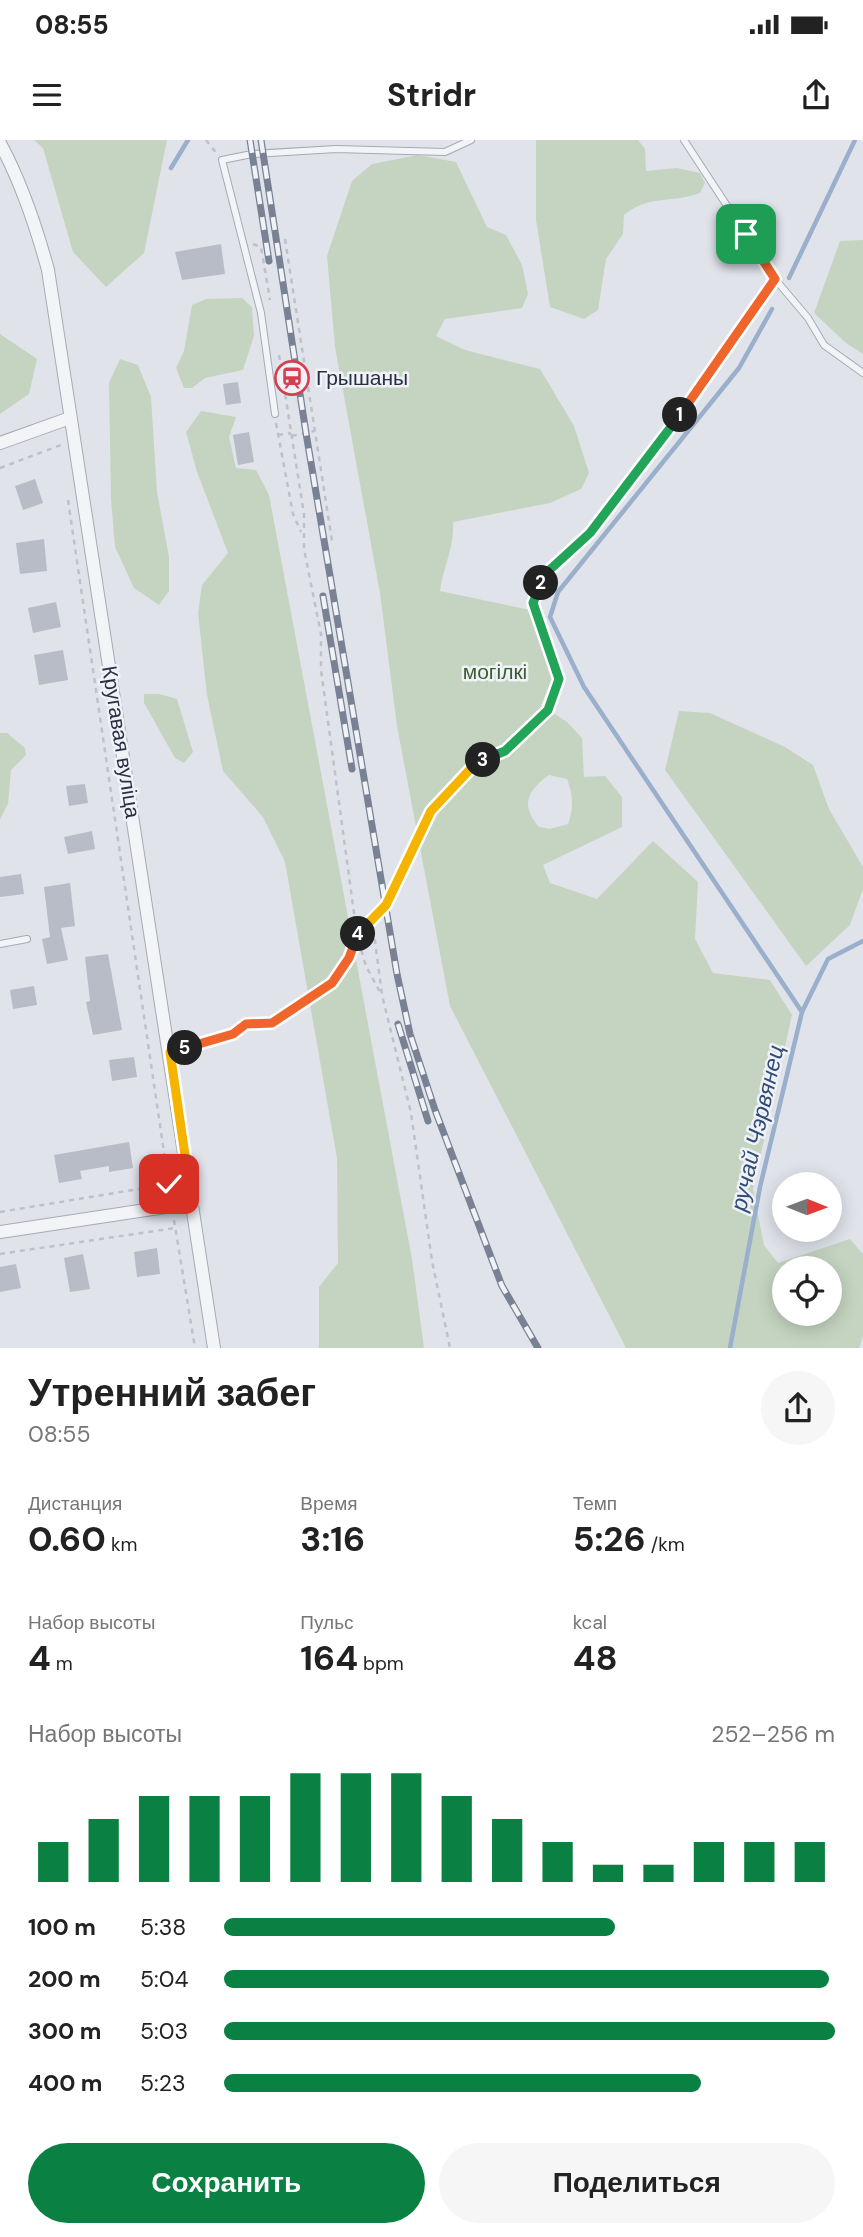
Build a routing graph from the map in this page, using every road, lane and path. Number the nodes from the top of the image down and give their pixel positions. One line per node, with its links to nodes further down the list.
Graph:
1 (206, 140): 5 (path)
2 (471, 140): 5 (lane)
3 (684, 140): 7 (lane)
4 (0, 143): 10 (street, Кругавая вуліца)
5 (222, 160): 9 (lane)
6 (285, 239): 11 (path)
7 (775, 279): 8 (lane); 20 (path)
8 (863, 373)
9 (275, 414): 12 (path)
10 (70, 418): 13 (street); 25 (street, Кругавая вуліца)
11 (314, 431): 12 (path); 19 (path)
12 (278, 435): 18 (path)
13 (0, 443)
14 (63, 458): 15 (path)
15 (0, 468)
16 (68, 498): 26 (path)
17 (304, 514): 18 (path)
18 (303, 535): 21 (path)
19 (332, 541)
20 (372, 918): 21 (path); 24 (path)
21 (357, 935): 24 (path); 25 (path)
22 (27, 939): 23 (lane)
23 (0, 943)
24 (382, 995): 35 (path)
25 (170, 1052): 27 (street, Кругавая вуліца)
26 (169, 1184): 28 (path); 29 (path)
27 (192, 1203): 28 (street); 34 (street, Кругавая вуліца)
28 (172, 1206): 30 (path); 31 (street)
29 (0, 1212)
30 (175, 1228): 32 (path); 33 (path)
31 (0, 1232)
32 (0, 1254)
33 (195, 1348)
34 (214, 1348)
35 (450, 1348)

